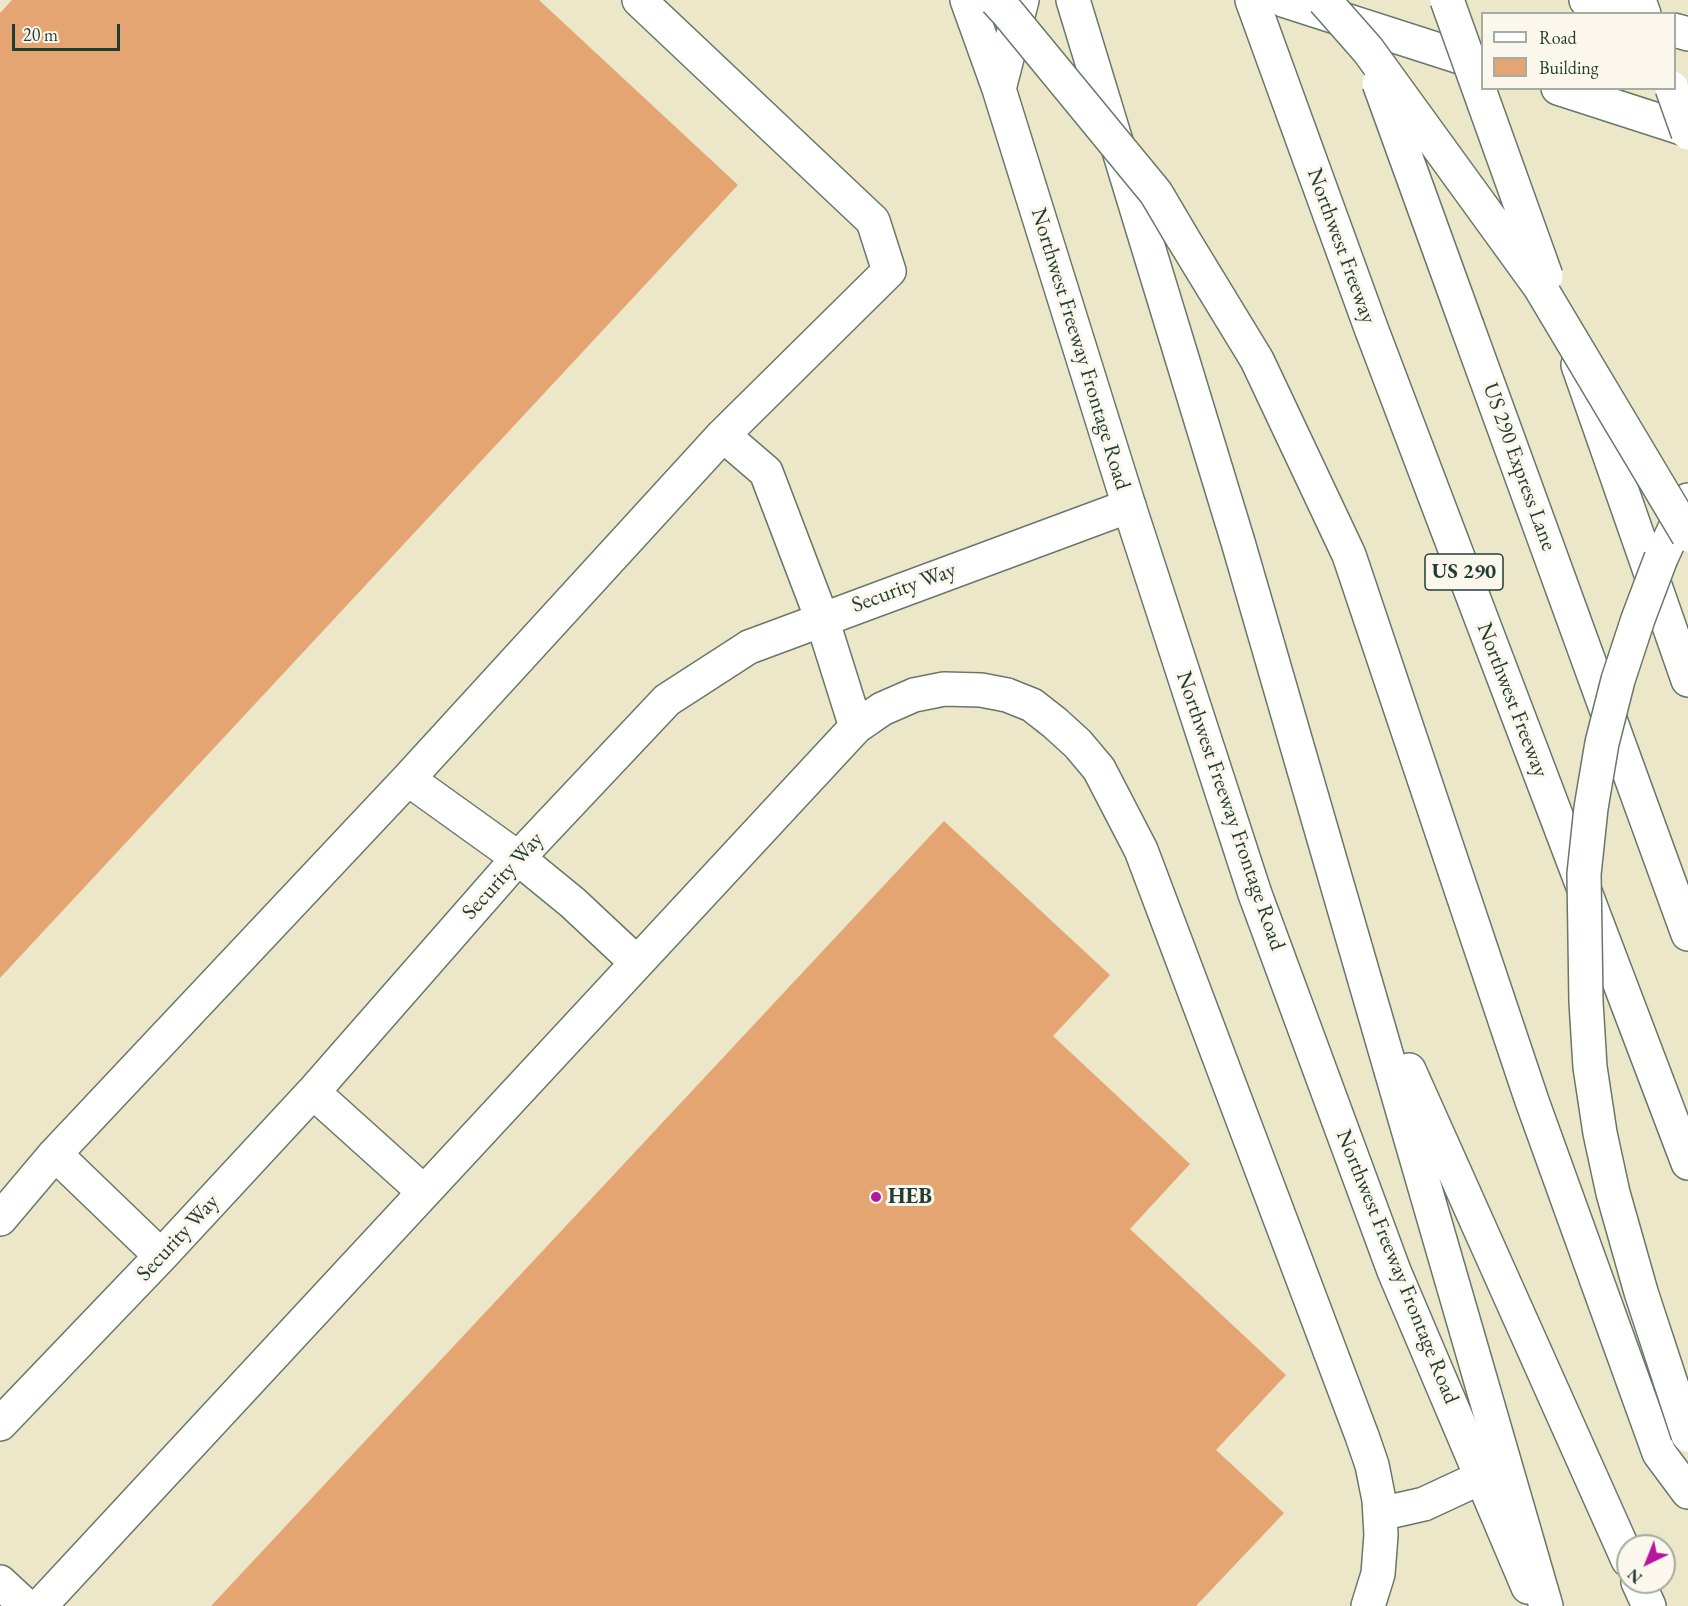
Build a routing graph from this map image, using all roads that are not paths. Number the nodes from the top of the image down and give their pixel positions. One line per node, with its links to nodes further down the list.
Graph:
1 (639, 0): 18 (main road)
2 (967, 0): 14 (main road, Northwest Freeway Frontage Road)
3 (996, 0): 39 (main road, bridge)
4 (1022, 0): 14 (main road)
5 (1073, 0): 28 (main road, bridge)
6 (1252, 0): 32 (main road, Northwest Freeway / US 290)
7 (1283, 0): 13 (main road)
8 (1324, 0): 21 (main road, bridge)
9 (1349, 0): 27 (main road, US 290 Express Lane, bridge)
10 (1447, 0): 23 (main road, bridge)
11 (1586, 0): 12 (main road)
12 (1620, 12)
13 (1481, 64)
14 (999, 89): 20 (main road, Northwest Freeway Frontage Road)
15 (1564, 90): 17 (main road)
16 (1673, 90): 17 (main road, bridge)
17 (1688, 132)
18 (723, 435): 22 (main road); 25 (main road)
19 (1688, 500): 37 (main road, bridge)
20 (1129, 506): 22 (main road, Security Way); 38 (main road, Northwest Freeway Frontage Road)
21 (1688, 535)
22 (822, 619): 24 (main road); 26 (main road, Security Way)
23 (1688, 681)
24 (856, 727): 29 (main road); 40 (main road)
25 (408, 779): 26 (main road); 31 (main road)
26 (518, 858): 29 (main road); 30 (main road, Security Way)
27 (1688, 934)
28 (1359, 958): 41 (main road); 47 (main road)
29 (637, 963): 33 (main road)
30 (313, 1092): 33 (main road); 35 (main road, Security Way)
31 (55, 1154): 34 (main road); 35 (main road)
32 (1688, 1163)
33 (424, 1192): 44 (main road)
34 (0, 1219)
35 (161, 1256): 36 (main road, Security Way)
36 (3, 1414)
37 (1688, 1435)
38 (1482, 1477): 40 (main road); 46 (main road, Northwest Freeway Frontage Road)
39 (1688, 1492)
40 (1380, 1514): 45 (main road)
41 (1616, 1534)
42 (0, 1582): 43 (main road)
43 (26, 1606)
44 (40, 1606)
45 (1368, 1606)
46 (1537, 1606)
47 (1546, 1606)

